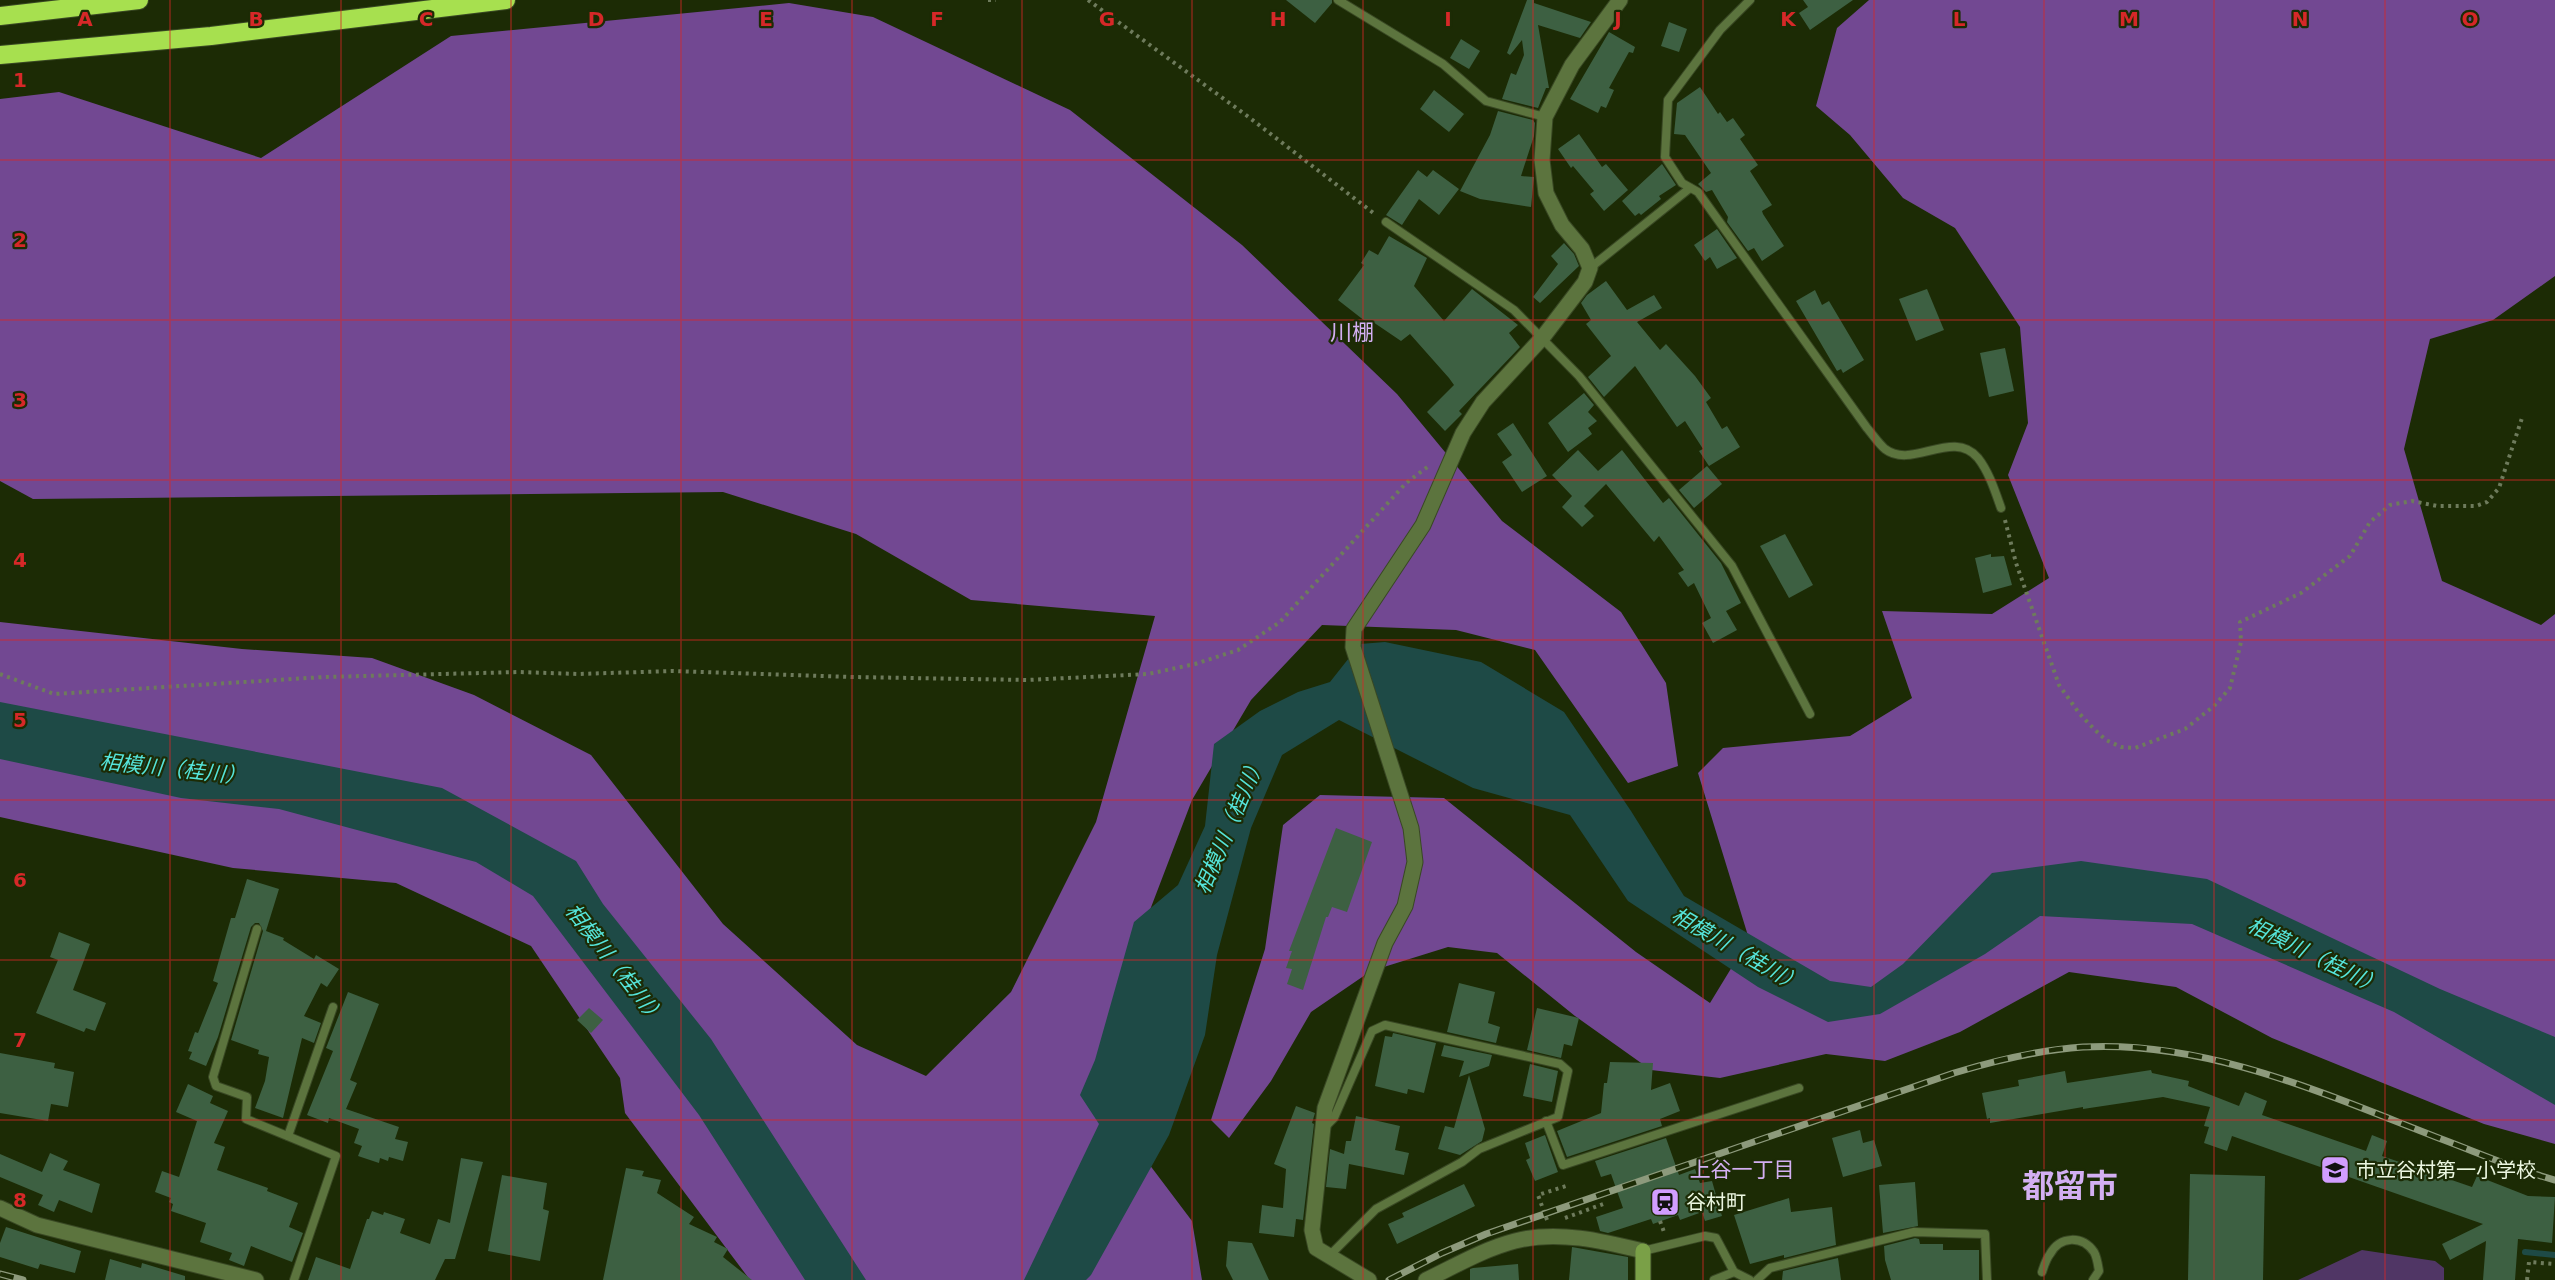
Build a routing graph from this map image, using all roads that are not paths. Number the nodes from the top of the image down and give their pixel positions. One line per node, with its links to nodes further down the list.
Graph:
1 (139, 0): 6 (highway)
2 (506, 0): 7 (highway)
3 (1338, 0): 8 (lane)
4 (1620, 0): 8 (street)
5 (1750, 0): 9 (lane)
6 (0, 16)
7 (0, 55)
8 (1545, 117): 11 (street)
9 (1690, 188): 11 (lane); 13 (lane)
10 (1386, 222): 12 (lane)
11 (1590, 268): 12 (street)
12 (1543, 337): 14 (lane); 19 (street)
13 (2001, 508)
14 (1810, 714)
15 (257, 929): 20 (lane)
16 (333, 1007): 20 (lane)
17 (1799, 1088): 18 (lane)
18 (1546, 1121): 19 (lane); 23 (lane)
19 (1322, 1129): 23 (street)
20 (288, 1136): 27 (lane)
21 (0, 1208): 26 (street)
22 (1643, 1251): 24 (lane); 29 (street); 30 (main road)
23 (1329, 1256): 28 (street)
24 (1734, 1272): 31 (lane); 32 (lane)
25 (2042, 1272): 35 (lane)
26 (256, 1280)
27 (294, 1280)
28 (1369, 1280)
29 (1426, 1280)
30 (1643, 1280)
31 (1714, 1280)
32 (1750, 1280)
33 (1757, 1280): 34 (lane)
34 (1987, 1280)
35 (2092, 1280)

